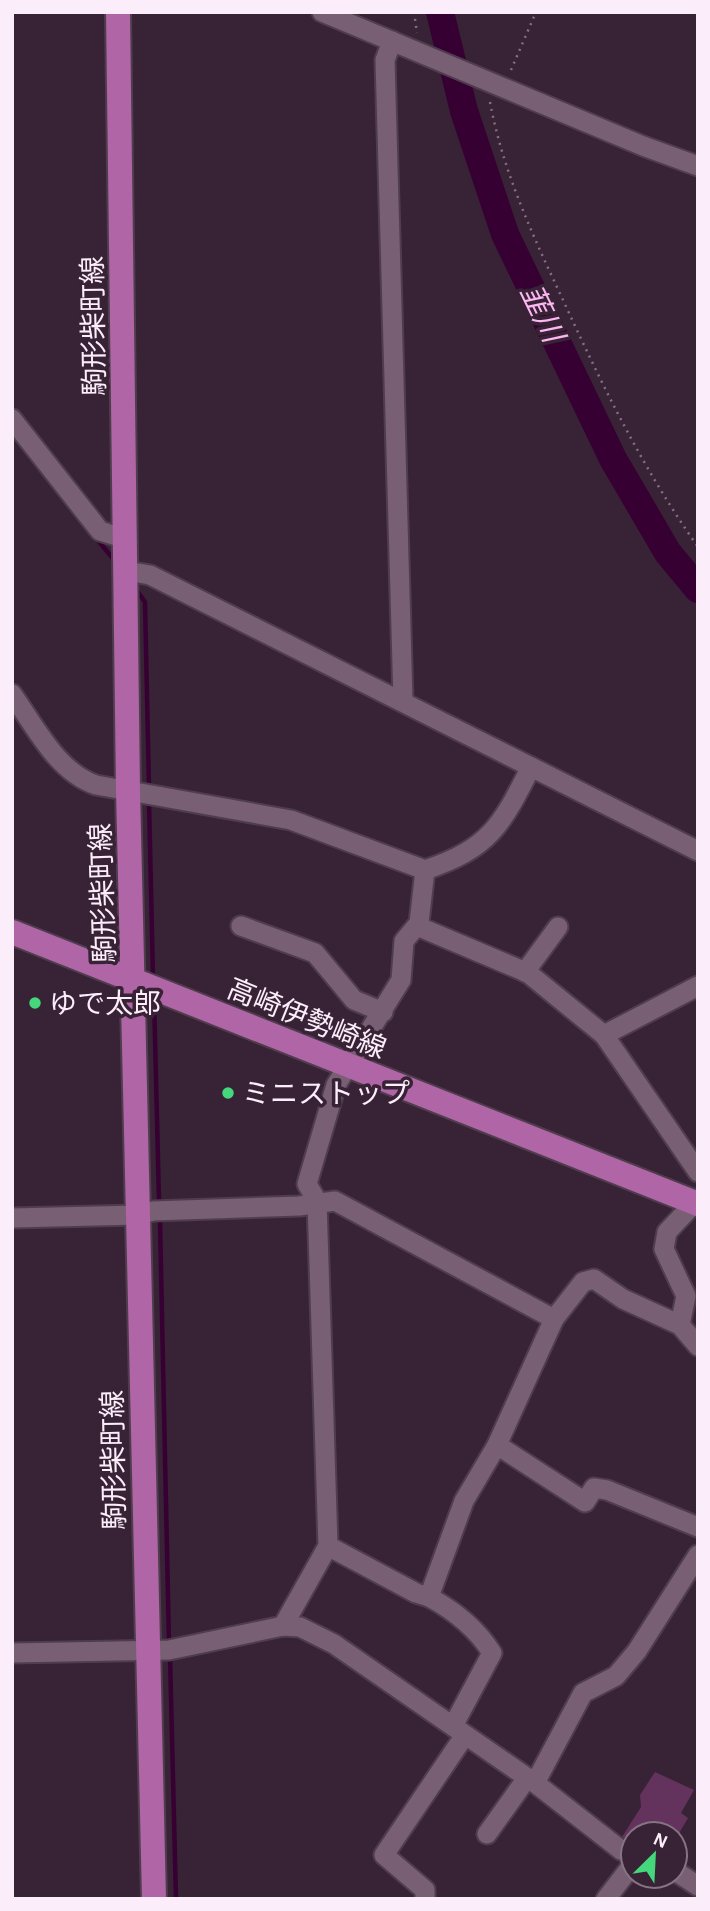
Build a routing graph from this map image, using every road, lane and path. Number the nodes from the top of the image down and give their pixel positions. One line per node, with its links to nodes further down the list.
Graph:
1 (118, 12): 8 (main road, 駒形柴町線)
2 (322, 12): 4 (street)
3 (536, 12): 5 (path)
4 (392, 41): 5 (street); 12 (street)
5 (498, 87): 6 (street); 9 (path)
6 (698, 166)
7 (12, 419): 8 (street)
8 (126, 540): 10 (main road, 駒形柴町線)
9 (698, 547)
10 (127, 571): 12 (street); 14 (main road, 駒形柴町線)
11 (12, 694): 14 (street)
12 (403, 700): 13 (street)
13 (531, 767): 15 (street); 16 (street)
14 (128, 790): 16 (street); 22 (main road, 駒形柴町線)
15 (698, 851)
16 (425, 870): 18 (street)
17 (241, 926): 24 (street)
18 (416, 926): 21 (street); 24 (street)
19 (558, 927): 21 (street)
20 (12, 932): 22 (main road, 高崎伊勢崎線)
21 (525, 972): 25 (street)
22 (134, 981): 26 (main road, 高崎伊勢崎線); 30 (main road, 駒形柴町線)
23 (698, 986): 25 (street)
24 (383, 1012): 26 (street)
25 (604, 1035): 27 (street)
26 (347, 1066): 28 (street); 29 (main road, 高崎伊勢崎線)
27 (698, 1172)
28 (317, 1201): 30 (street); 32 (street); 37 (street)
29 (696, 1202): 33 (street)
30 (138, 1215): 31 (street); 41 (main road, 駒形柴町線)
31 (12, 1218)
32 (554, 1319): 33 (street); 35 (street)
33 (680, 1325): 34 (street)
34 (698, 1346)
35 (497, 1445): 36 (street); 39 (street)
36 (698, 1527)
37 (328, 1546): 39 (street); 40 (street)
38 (698, 1555): 44 (street)
39 (429, 1597): 43 (street)
40 (283, 1626): 41 (street); 43 (street)
41 (146, 1649): 42 (street); 48 (main road, 駒形柴町線)
42 (12, 1653)
43 (459, 1731): 44 (street); 49 (street)
44 (531, 1781): 45 (street); 46 (street)
45 (487, 1834)
46 (619, 1848)
47 (619, 1882): 50 (street)
48 (154, 1899)
49 (425, 1899)
50 (606, 1899)

